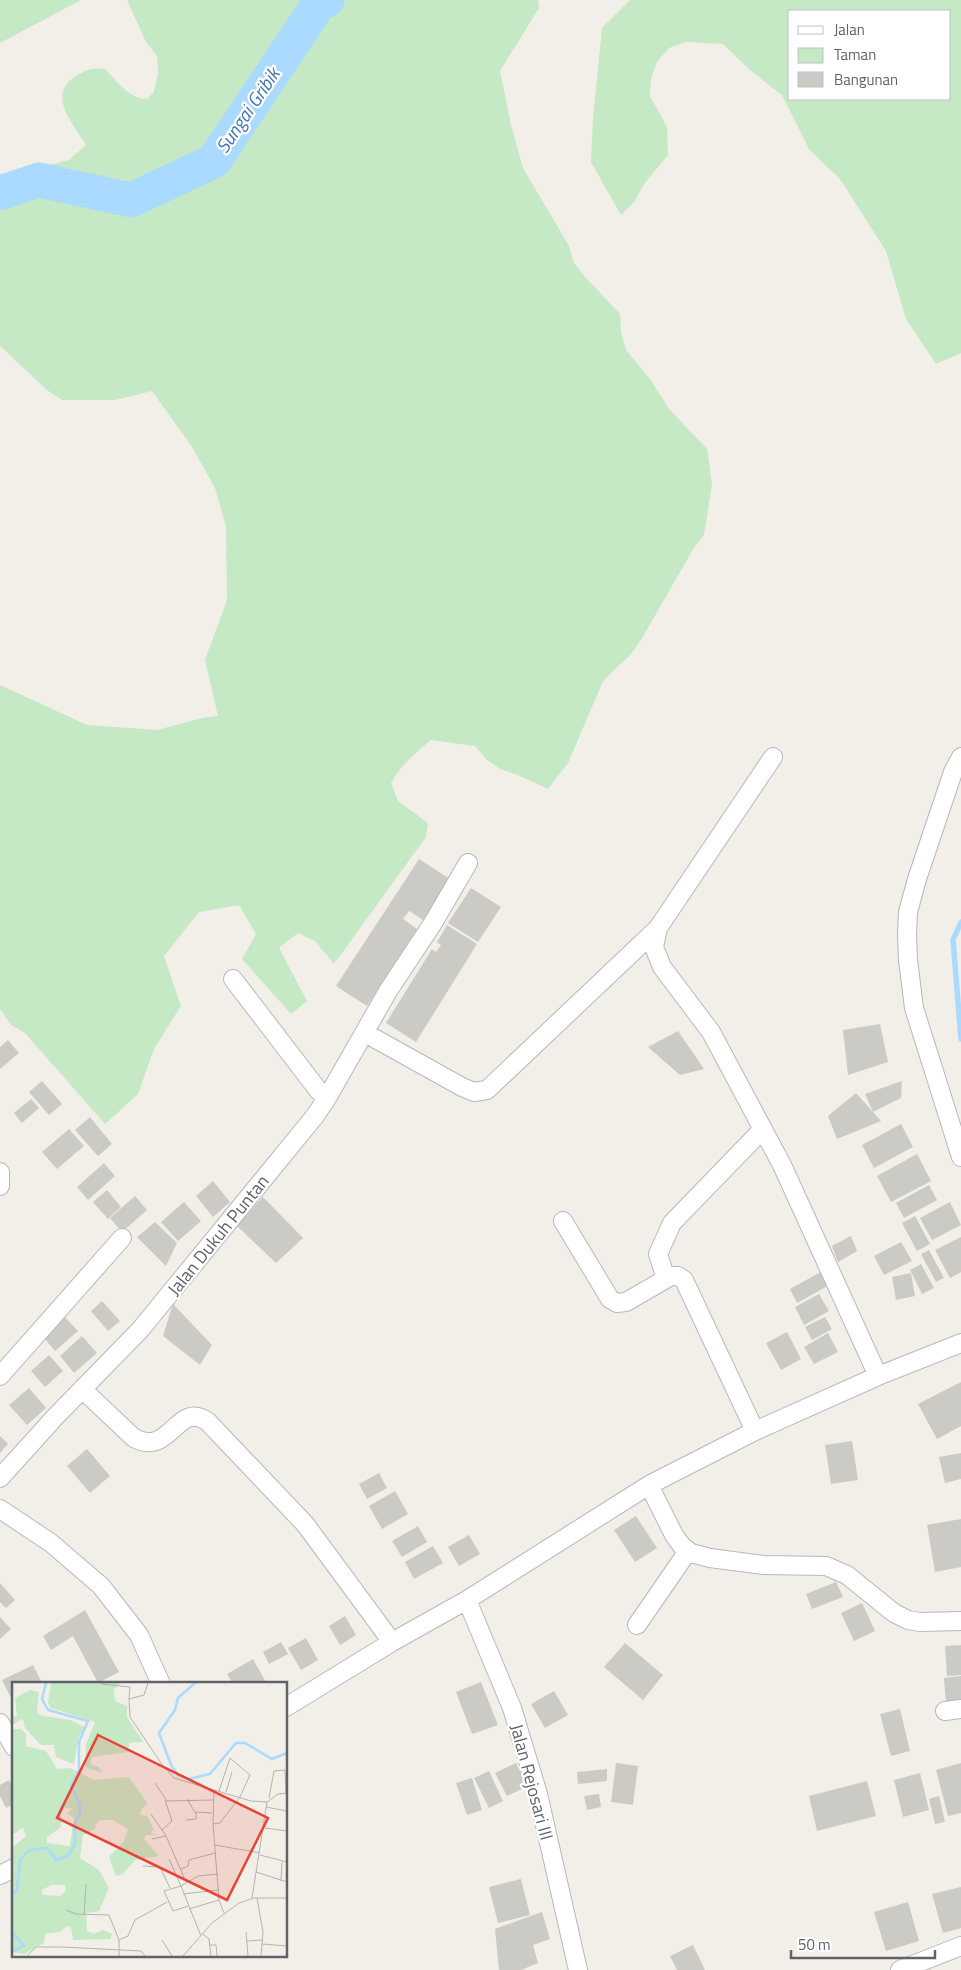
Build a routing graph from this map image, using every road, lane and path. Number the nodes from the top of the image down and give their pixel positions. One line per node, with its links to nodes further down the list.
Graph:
1 (773, 757): 4 (street)
2 (961, 757): 9 (street)
3 (468, 863): 6 (street, Jalan Dukuh Puntan)
4 (658, 928): 6 (street); 8 (street)
5 (233, 979): 7 (street)
6 (365, 1033): 7 (street, Jalan Dukuh Puntan)
7 (328, 1098): 18 (street, Jalan Dukuh Puntan)
8 (763, 1129): 14 (street); 17 (street)
9 (961, 1157)
10 (0, 1172): 11 (street)
11 (0, 1186)
12 (563, 1221): 14 (street)
13 (122, 1238): 16 (street)
14 (666, 1280): 19 (street)
15 (961, 1343): 17 (street)
16 (0, 1376)
17 (878, 1376): 19 (street)
18 (82, 1389): 20 (street, Jalan Dukuh Puntan); 27 (street)
19 (755, 1431): 21 (street)
20 (0, 1478)
21 (649, 1485): 23 (street); 24 (street)
22 (0, 1509): 28 (street)
23 (688, 1551): 25 (street); 26 (street)
24 (467, 1600): 27 (street); 35 (street, Jalan Rejosari III)
25 (961, 1621)
26 (637, 1625)
27 (392, 1642): 29 (street)
28 (160, 1682)
29 (288, 1706)
30 (0, 1723): 31 (street)
31 (12, 1744)
32 (12, 1869): 33 (street)
33 (0, 1875)
34 (961, 1946): 36 (street)
35 (578, 1970)
36 (900, 1970)

